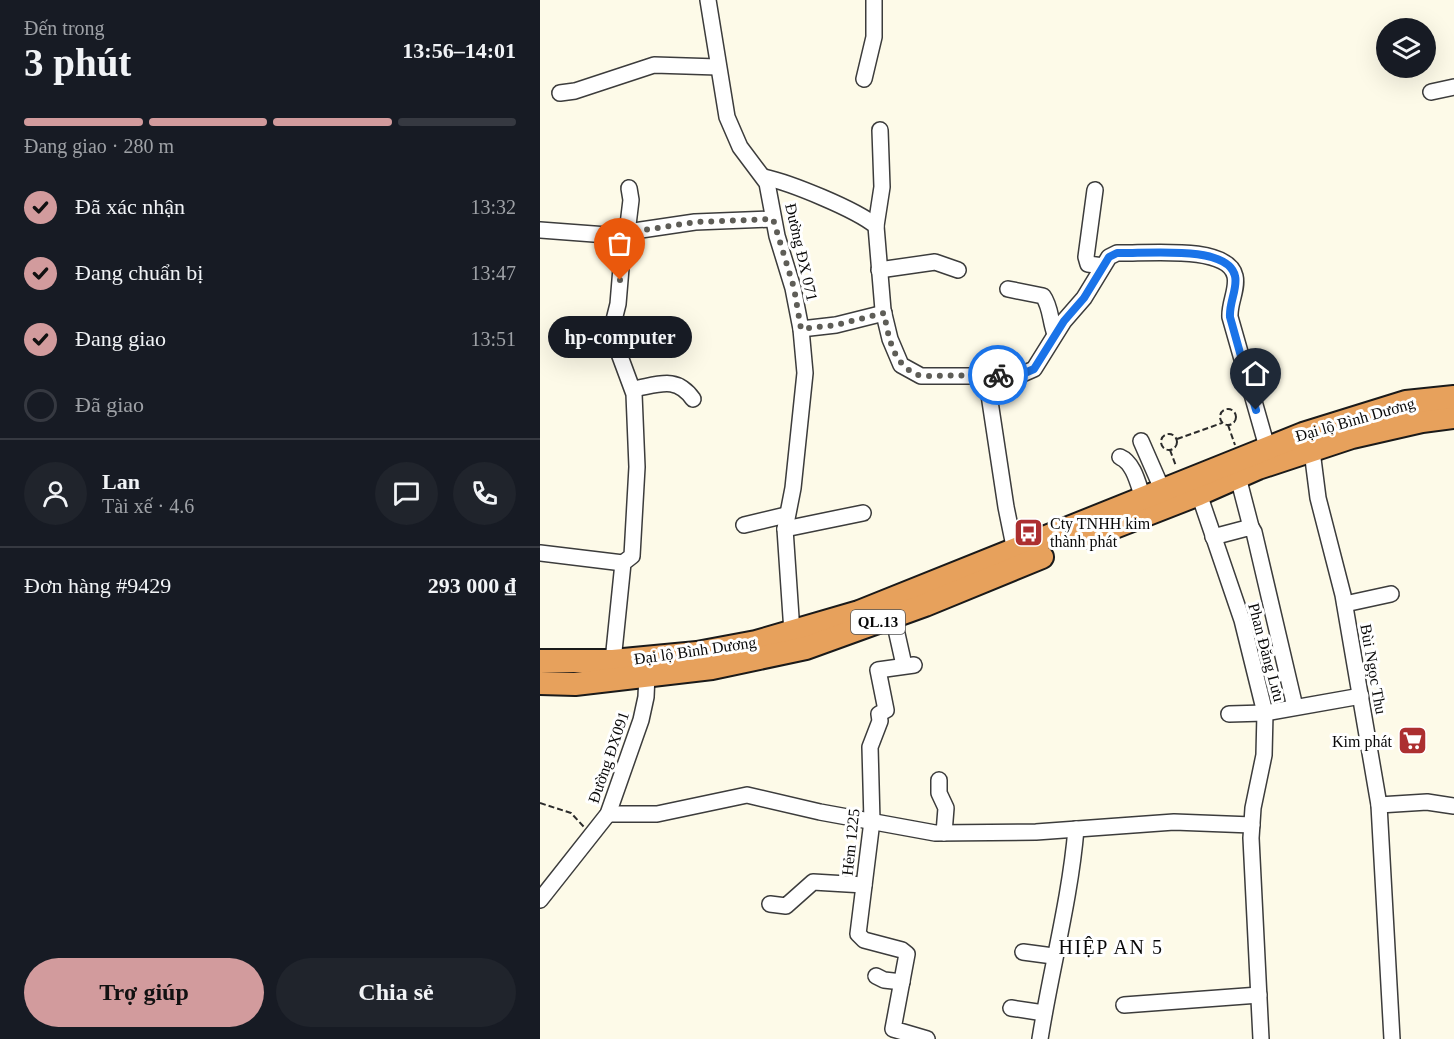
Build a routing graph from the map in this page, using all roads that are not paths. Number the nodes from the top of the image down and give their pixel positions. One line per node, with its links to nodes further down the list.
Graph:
1 (708, 0): 3 (street, Đường ĐX 071)
2 (874, 0): 4 (street)
3 (718, 67): 7 (street); 9 (street, Đường ĐX 071)
4 (864, 79)
5 (1454, 87): 6 (street)
6 (1431, 92)
7 (560, 93)
8 (880, 130): 13 (street)
9 (764, 177): 12 (street, Đường ĐX 071); 13 (street)
10 (629, 188): 15 (street)
11 (1095, 190): 16 (street)
12 (773, 219): 15 (street); 21 (street, Đường ĐX 071)
13 (876, 226): 17 (street)
14 (540, 230): 15 (street)
15 (623, 233): 24 (street)
16 (1103, 266): 22 (street); 29 (street)
17 (879, 270): 18 (street); 20 (street)
18 (958, 270)
19 (1008, 289): 22 (street)
20 (884, 313): 21 (street); 23 (street)
21 (801, 329): 35 (street, Đường ĐX 071)
22 (1055, 334): 23 (street)
23 (986, 375): 39 (street)
24 (633, 389): 26 (street); 41 (street)
25 (1454, 397): 29 (highway, Đại lộ Bình Dương / QL.13)
26 (693, 399)
27 (1454, 417): 30 (highway, Đại lộ Bình Dương / QL.13)
28 (1141, 441): 33 (street)
29 (1267, 447): 32 (highway, Đại lộ Bình Dương / QL.13)
30 (1312, 451): 32 (highway, Đại lộ Bình Dương / QL.13); 43 (street, Bùi Ngọc Thu)
31 (1120, 457): 33 (street)
32 (1238, 467): 33 (highway, Đại lộ Bình Dương / QL.13); 37 (street)
33 (1172, 491): 38 (street, Phan Đăng Lưu); 39 (highway, Đại lộ Bình Dương / QL.13); 44 (highway, Đại lộ Bình Dương / QL.13)
34 (863, 513): 35 (street)
35 (785, 522): 36 (street); 45 (street, Đường ĐX 071)
36 (744, 525)
37 (1251, 527): 38 (street); 51 (street)
38 (1213, 537): 52 (street, Phan Đăng Lưu)
39 (1015, 551): 45 (highway, Đại lộ Bình Dương / QL.13)
40 (540, 553): 41 (street)
41 (623, 563): 47 (street)
42 (1391, 594): 43 (street)
43 (1345, 604): 50 (street, Bùi Ngọc Thu)
44 (893, 616): 48 (highway, Đại lộ Bình Dương / QL.13); 58 (street, Hẻm 1225)
45 (792, 632): 47 (highway, Đại lộ Bình Dương / QL.13)
46 (540, 661): 47 (highway, Đại lộ Bình Dương / QL.13)
47 (613, 661)
48 (647, 674): 49 (highway, Đại lộ Bình Dương / QL.13); 57 (street, Đường ĐX091)
49 (540, 683)
50 (1360, 696): 51 (street); 55 (street, Bùi Ngọc Thu)
51 (1295, 707): 52 (street)
52 (1264, 713): 53 (street); 59 (street, Phan Đăng Lưu)
53 (1229, 714)
54 (939, 780): 61 (street)
55 (1379, 805): 56 (street); 76 (street, Bùi Ngọc Thu)
56 (1454, 806)
57 (608, 814): 58 (street); 63 (street, Đường ĐX091)
58 (872, 821): 61 (street); 62 (street, Hẻm 1225)
59 (1252, 825): 60 (street); 69 (street, Phan Đăng Lưu)
60 (1076, 829): 61 (street); 66 (street)
61 (944, 833)
62 (864, 885): 64 (street); 68 (street, Hẻm 1225)
63 (540, 900)
64 (770, 904)
65 (1023, 952): 66 (street)
66 (1053, 956): 72 (street)
67 (876, 976): 68 (street)
68 (902, 982): 73 (street, Hẻm 1225)
69 (1259, 995): 70 (street); 75 (street, Phan Đăng Lưu)
70 (1125, 1005)
71 (1011, 1008): 72 (street)
72 (1044, 1013): 74 (street)
73 (927, 1039)
74 (1040, 1039)
75 (1261, 1039)
76 (1392, 1039)

